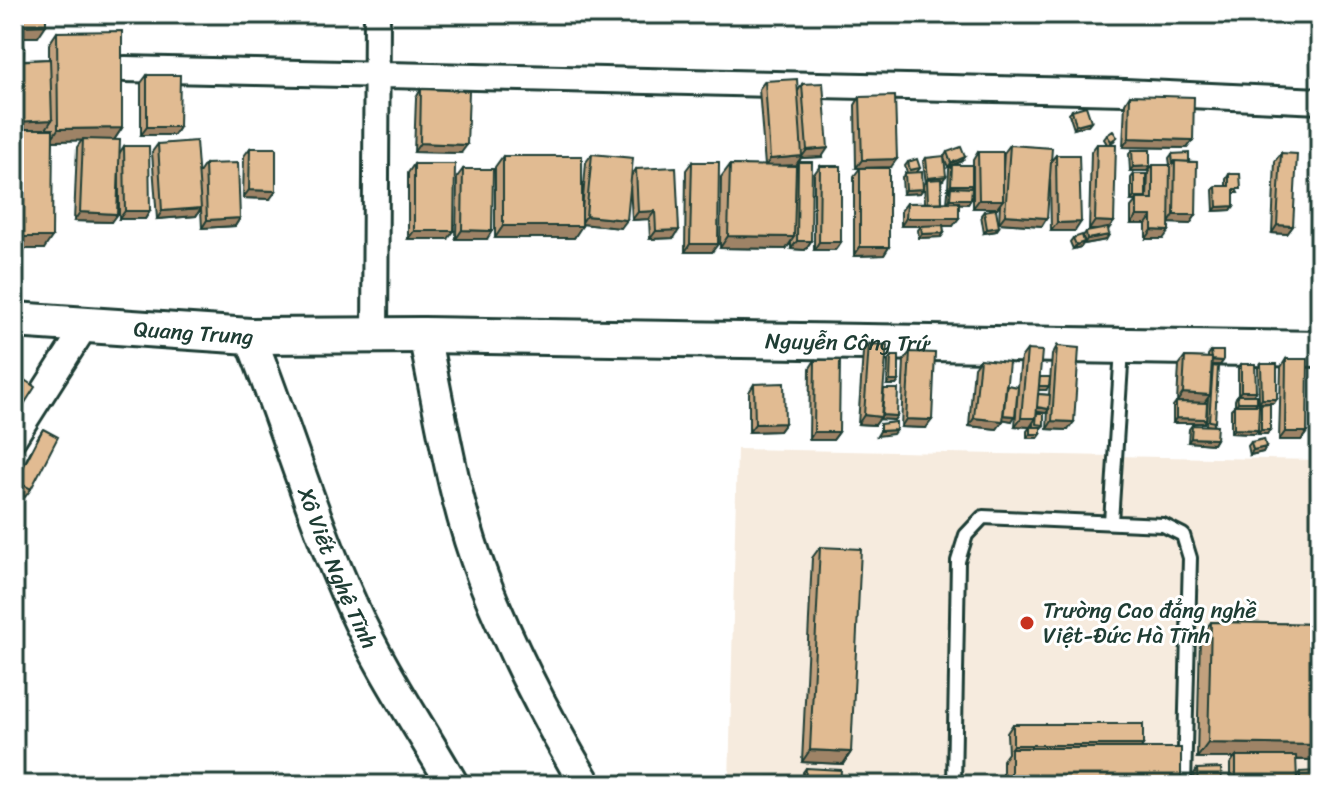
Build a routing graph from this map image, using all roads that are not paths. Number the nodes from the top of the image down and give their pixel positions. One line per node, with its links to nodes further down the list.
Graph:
1 (377, 14): 3 (street)
2 (125, 69): 3 (street)
3 (376, 73): 4 (street); 9 (street)
4 (1320, 101)
5 (14, 320): 6 (main road, Quang Trung)
6 (86, 325): 8 (main road, Quang Trung); 12 (street)
7 (424, 335): 9 (main road, Nguyễn Công Trứ); 10 (main road, Nguyễn Công Trứ); 15 (street)
8 (250, 336): 9 (main road, Quang Trung); 14 (street, Xô Viết Nghệ Tĩnh)
9 (375, 337)
10 (1122, 346): 11 (main road, Nguyễn Công Trứ); 13 (lane)
11 (1320, 349)
12 (14, 438)
13 (1111, 522): 16 (lane); 17 (lane)
14 (453, 785)
15 (586, 785)
16 (954, 785)
17 (1184, 785)

